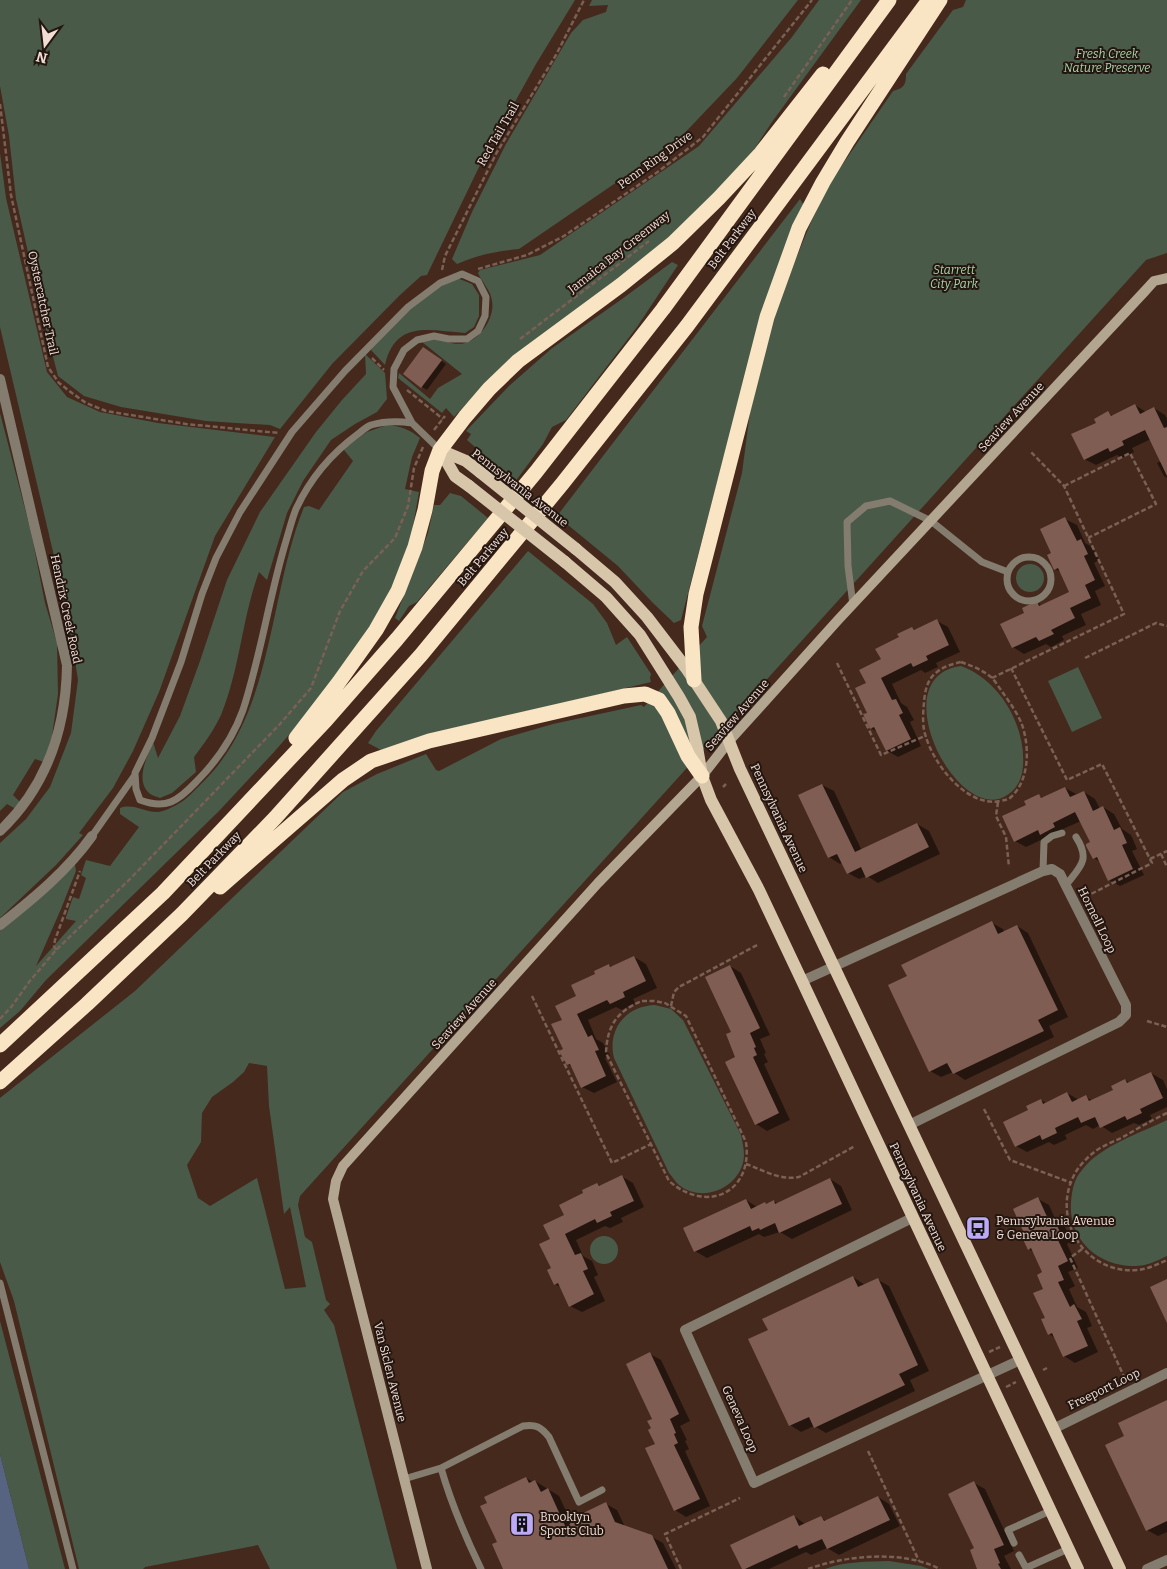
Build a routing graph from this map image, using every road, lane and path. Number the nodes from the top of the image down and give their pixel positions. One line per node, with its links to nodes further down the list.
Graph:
1 (584, 0): 13 (path, Red Tail Trail)
2 (812, 0): 11 (path, Penn Ring Drive)
3 (852, 0): 8 (path)
4 (881, 0): 24 (highway)
5 (889, 0): 62 (highway, Belt Parkway)
6 (929, 0): 64 (highway, Belt Parkway)
7 (940, 0): 36 (highway)
8 (783, 98)
9 (0, 104): 23 (path, Oystercatcher Trail)
10 (655, 237): 14 (path, Jamaica Bay Greenway)
11 (462, 274): 13 (lane); 21 (lane)
12 (1167, 278): 27 (street, Seaview Avenue)
13 (440, 283): 23 (lane)
14 (518, 342)
15 (370, 356): 16 (path)
16 (386, 371)
17 (0, 379): 44 (street, Hendrix Creek Road)
18 (426, 406): 20 (path)
19 (448, 414): 20 (path)
20 (443, 419): 22 (path)
21 (412, 423): 24 (lane); 39 (lane)
22 (434, 430)
23 (290, 434): 39 (lane)
24 (440, 450): 36 (main road, Pennsylvania Avenue, bridge); 40 (main road, Pennsylvania Avenue, bridge); 62 (highway)
25 (1032, 452): 26 (path)
26 (1064, 486): 28 (path); 28 (path)
27 (931, 521): 29 (lane); 30 (street, Seaview Avenue); 30 (lane)
28 (1088, 538): 34 (path)
29 (1008, 572): 29 (lane)
30 (853, 605): 38 (street, Seaview Avenue)
31 (1167, 626): 32 (path)
32 (1085, 658)
33 (837, 663): 37 (path)
34 (1011, 668): 35 (path); 51 (path)
35 (992, 678): 37 (path); 43 (path)
36 (694, 680): 38 (main road, Pennsylvania Avenue)
37 (925, 736): 43 (path)
38 (730, 740): 40 (street, Seaview Avenue); 60 (main road, Pennsylvania Avenue)
39 (136, 773): 46 (lane)
40 (702, 776): 61 (main road, Pennsylvania Avenue); 64 (highway); 76 (street, Seaview Avenue)
41 (726, 784): 42 (path)
42 (723, 787)
43 (998, 802): 52 (path)
44 (0, 831)
45 (1062, 833): 54 (lane)
46 (92, 836): 48 (street)
47 (1076, 838): 55 (lane)
48 (82, 850): 57 (street); 59 (path)
49 (1167, 851): 50 (path)
50 (1161, 854): 51 (path); 53 (path)
51 (1150, 860): 56 (path)
52 (1009, 867)
53 (1167, 867)
54 (1042, 871): 55 (street, Hornell Loop); 60 (street)
55 (1066, 884): 72 (street, Hornell Loop)
56 (1091, 894)
57 (0, 925)
58 (760, 944): 65 (path)
59 (56, 950)
60 (834, 967): 61 (street); 72 (main road, Pennsylvania Avenue)
61 (802, 981): 78 (main road, Pennsylvania Avenue)
62 (67, 984): 68 (highway, Belt Parkway)
63 (532, 996): 73 (path)
64 (87, 1004): 69 (highway, Belt Parkway)
65 (671, 1006): 73 (path); 75 (path)
66 (1147, 1022): 67 (path)
67 (1167, 1028)
68 (0, 1045)
69 (0, 1082)
70 (984, 1109): 77 (path)
71 (1167, 1113): 77 (path)
72 (909, 1125): 84 (main road, Pennsylvania Avenue)
73 (651, 1144): 75 (path)
74 (855, 1146): 75 (path)
75 (746, 1164)
76 (336, 1180): 93 (street, Van Siclen Avenue)
77 (1072, 1183): 79 (path)
78 (912, 1218): 86 (main road, Pennsylvania Avenue); 86 (street, Geneva Loop)
79 (1082, 1249): 80 (path); 89 (path)
80 (1167, 1260)
81 (0, 1283): 102 (lane)
82 (1002, 1346): 83 (path)
83 (989, 1352)
84 (1020, 1360): 86 (street, Geneva Loop); 90 (main road, Pennsylvania Avenue)
85 (1167, 1373): 89 (street, Freeport Loop)
86 (987, 1376): 96 (main road, Pennsylvania Avenue)
87 (1018, 1381): 88 (path)
88 (1006, 1387)
89 (1130, 1390): 90 (street, Freeport Loop)
90 (1053, 1429): 109 (main road, Pennsylvania Avenue)
91 (868, 1451): 101 (path)
92 (441, 1468): 93 (lane); 94 (lane); 104 (lane)
93 (404, 1479): 103 (street, Van Siclen Avenue)
94 (602, 1490)
95 (740, 1498): 105 (path)
96 (1050, 1511): 97 (lane); 98 (main road, Pennsylvania Avenue)
97 (1014, 1543)
98 (1068, 1548): 99 (lane); 108 (main road, Pennsylvania Avenue)
99 (1020, 1555)
100 (1167, 1560): 110 (street)
101 (919, 1561): 106 (path); 107 (path)
102 (73, 1569)
103 (427, 1569)
104 (481, 1569)
105 (681, 1569)
106 (808, 1569)
107 (940, 1569)
108 (1078, 1569)
109 (1120, 1569)
110 (1147, 1569)

